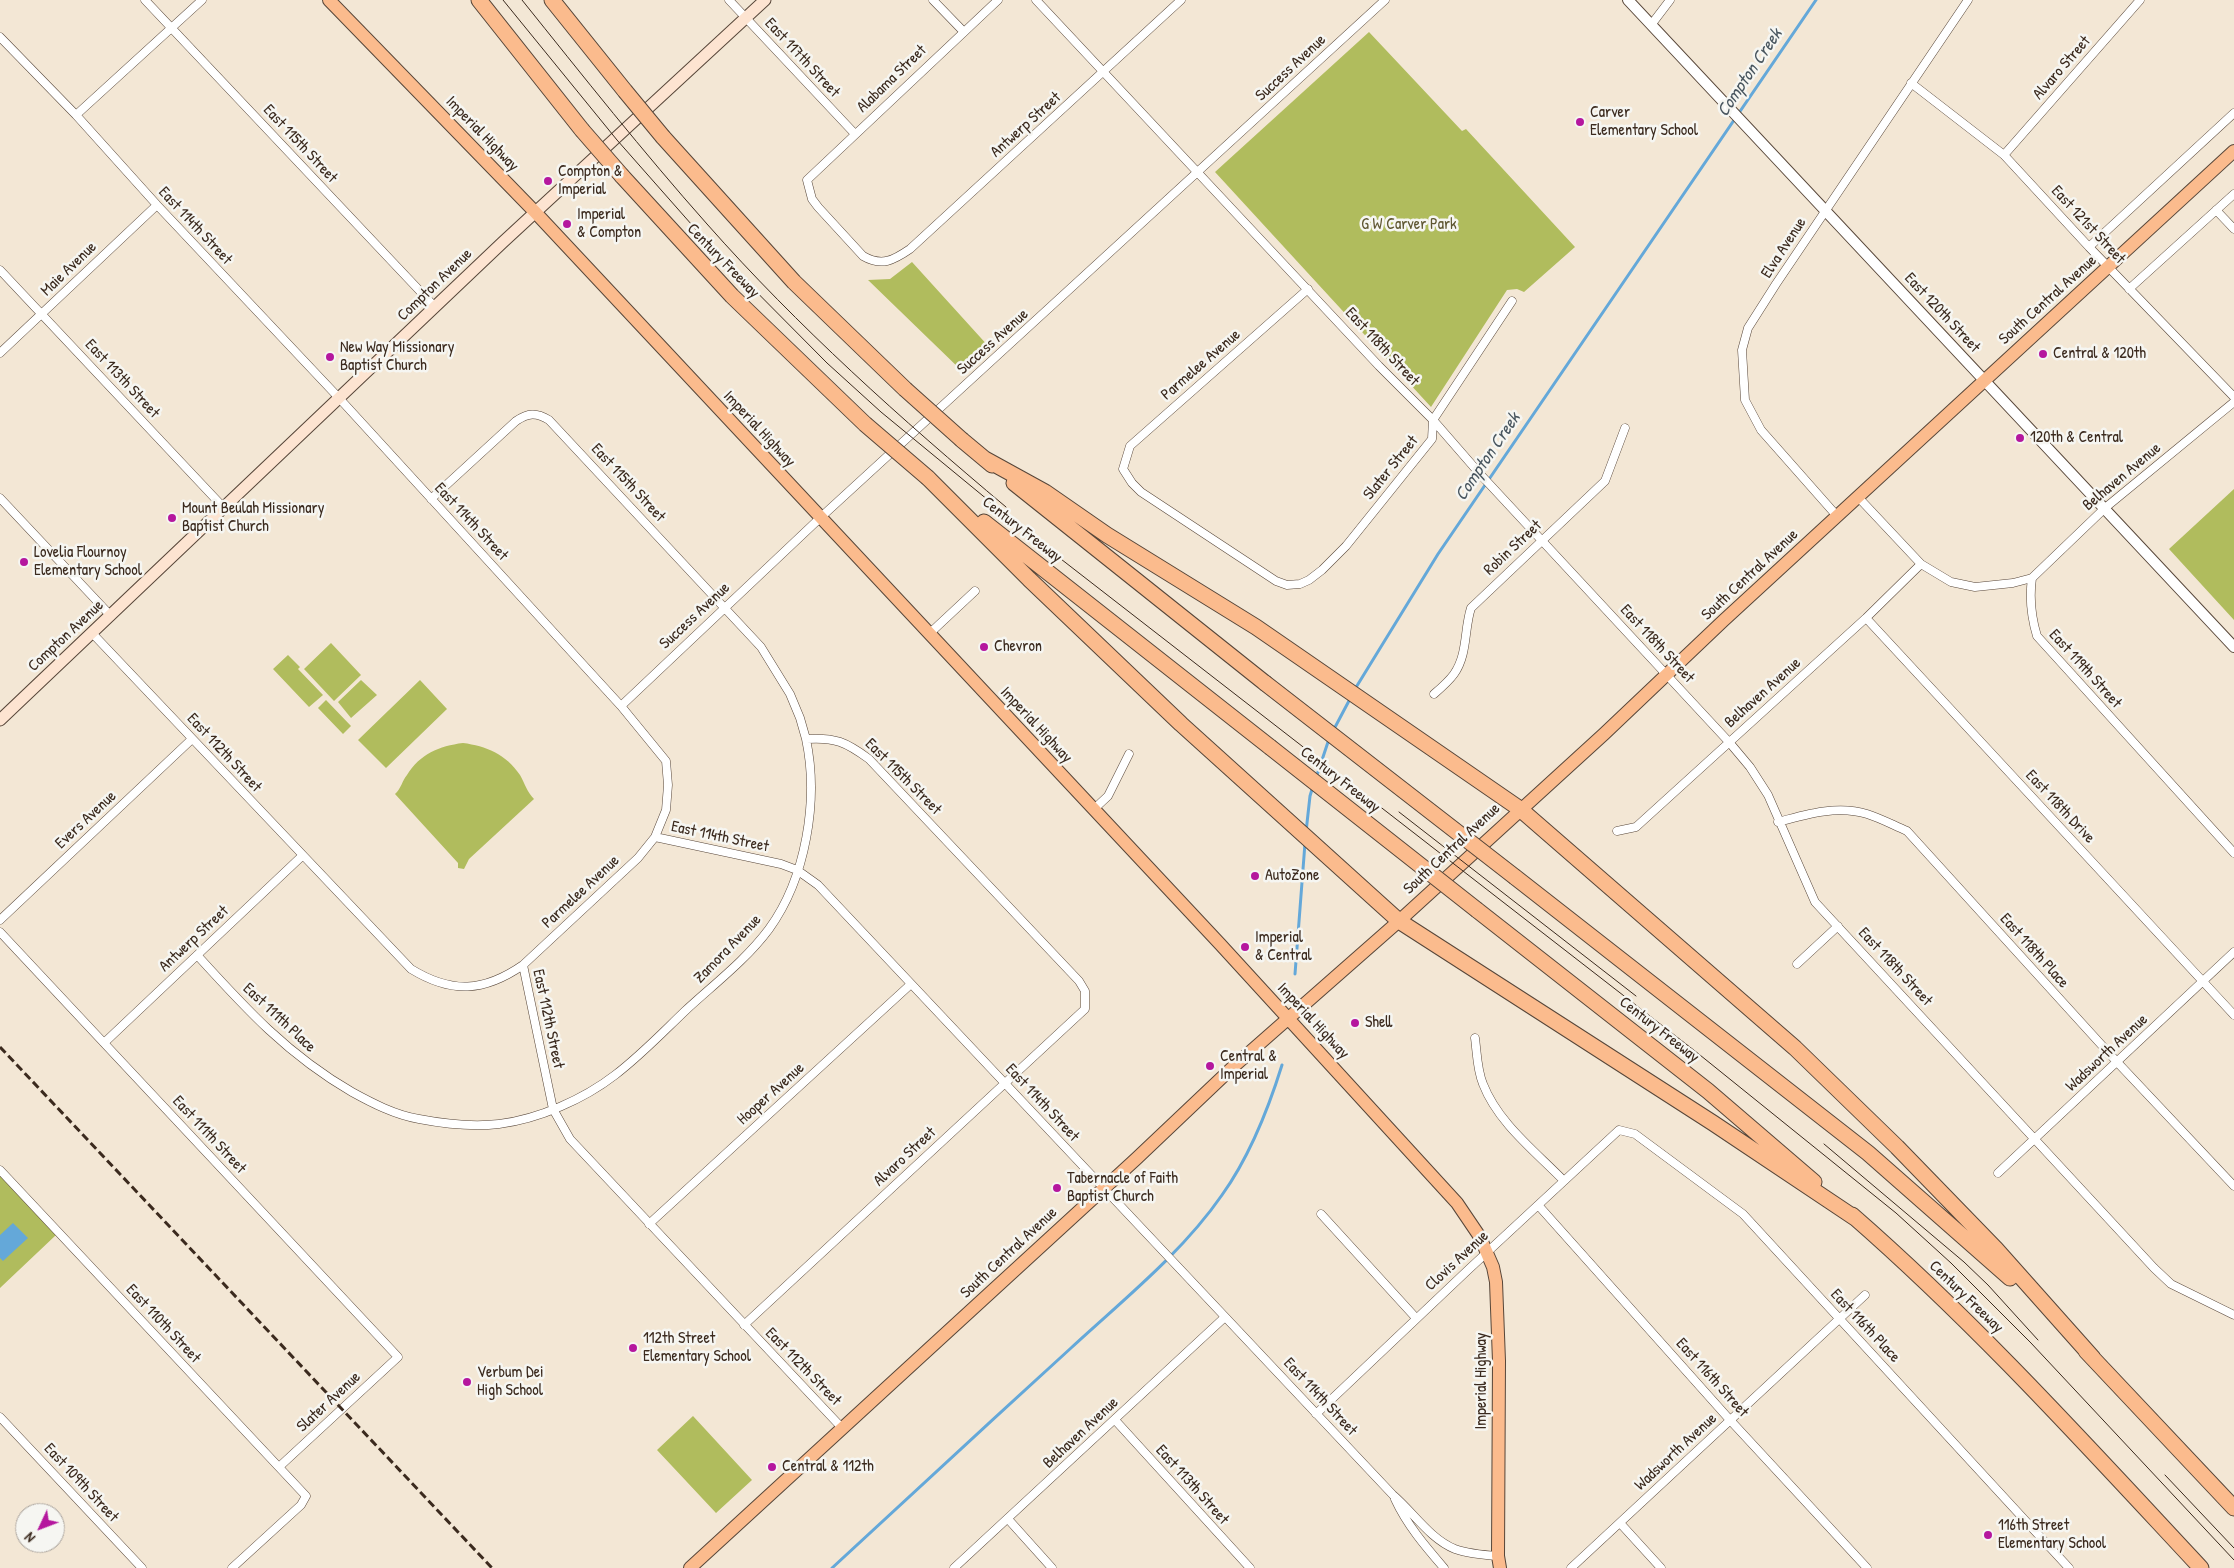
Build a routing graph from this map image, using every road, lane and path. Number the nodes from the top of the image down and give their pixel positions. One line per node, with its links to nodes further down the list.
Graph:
1 (146, 0): 19 (street, East 115th Street)
2 (202, 0): 19 (street)
3 (329, 0): 35 (main road, Imperial Highway)
4 (479, 0): 53 (highway, Century Freeway, bridge)
5 (552, 0): 52 (highway, Century Freeway, bridge)
6 (729, 0): 17 (street, East 117th Street)
7 (765, 0): 17 (main road, Compton Avenue)
8 (933, 0): 20 (street)
9 (998, 0): 20 (street, Alabama Street)
10 (1036, 0): 22 (street, East 118th Street)
11 (1181, 0): 22 (street, Antwerp Street)
12 (1385, 0): 29 (street, Success Avenue)
13 (1628, 0): 18 (street, East 120th Street)
14 (1968, 0): 23 (street, Elva Avenue)
15 (2140, 0): 28 (street, Alvaro Street)
16 (1666, 2): 18 (street)
17 (746, 18): 26 (street, East 117th Street); 35 (main road, Compton Avenue)
18 (1651, 25): 33 (street, East 120th Street)
19 (170, 27): 25 (street); 43 (street, East 115th Street)
20 (963, 31): 26 (street, Alabama Street)
21 (0, 37): 25 (street, East 114th Street)
22 (1104, 72): 29 (street, East 118th Street); 30 (street, Antwerp Street)
23 (1911, 83): 28 (street, East 121st Street); 33 (street, Elva Avenue)
24 (2234, 114): 37 (street, South Central Avenue)
25 (76, 115): 32 (street, East 114th Street)
26 (855, 134): 30 (street, Alabama Street)
27 (2234, 151): 38 (main road, South Central Avenue)
28 (2004, 155): 37 (street, East 121st Street)
29 (1198, 172): 40 (street, East 118th Street); 60 (street, Success Avenue)
30 (808, 180)
31 (2234, 194): 34 (street)
32 (157, 205): 44 (street, Maie Avenue); 48 (street, East 114th Street)
33 (1825, 210): 46 (street, East 120th Street); 59 (street, Elva Avenue)
34 (2216, 210): 36 (street); 41 (street)
35 (535, 212): 43 (main road, Compton Avenue); 60 (main road, Imperial Highway)
36 (2234, 229)
37 (2089, 247): 38 (street, East 121st Street)
38 (2108, 267): 41 (street, East 121st Street); 46 (main road, South Central Avenue)
39 (0, 270): 44 (street, East 113th Street)
40 (1308, 289): 50 (street, East 118th Street); 64 (street, Parmelee Avenue)
41 (2129, 289): 47 (street, East 121st Street)
42 (1512, 301): 50 (street, Slater Street)
43 (435, 307): 48 (main road, Compton Avenue)
44 (42, 314): 45 (street, Maie Avenue); 57 (street, East 113th Street)
45 (0, 353)
46 (1984, 380): 54 (main road, South Central Avenue); 58 (street, East 120th Street)
47 (2234, 397)
48 (339, 398): 56 (street, East 114th Street); 57 (main road, Compton Avenue)
49 (2234, 402): 58 (street, Belhaven Avenue)
50 (1433, 420): 61 (street, East 118th Street); 64 (street, Slater Street)
51 (1625, 428): 61 (street, Robin Street)
52 (985, 459): 80 (highway); 125 (highway, Century Freeway, bridge)
53 (928, 478): 89 (highway); 115 (highway, Century Freeway, bridge)
54 (1858, 497): 59 (main road, South Central Avenue); 62 (street)
55 (0, 498): 67 (street)
56 (431, 500): 66 (street, East 115th Street); 74 (street, East 114th Street)
57 (224, 508): 67 (main road, Compton Avenue)
58 (2105, 508): 63 (street, Belhaven Avenue); 71 (street, East 120th Street)
59 (1837, 516): 72 (main road, South Central Avenue)
60 (820, 518): 66 (street, Success Avenue); 70 (main road, Imperial Highway)
61 (1541, 540): 72 (street, East 118th Street); 73 (street, Robin Street)
62 (1921, 564): 63 (street); 68 (street, Belhaven Avenue)
63 (2032, 578): 85 (street, East 119th Street)
64 (1300, 584)
65 (975, 591): 70 (street)
66 (725, 607): 74 (street, Success Avenue); 77 (street, East 115th Street)
67 (111, 616): 69 (main road, Compton Avenue)
68 (1866, 618): 78 (street, Belhaven Avenue); 96 (street, East 118th Drive)
69 (92, 633): 75 (main road, Compton Avenue); 76 (street, East 112th Street)
70 (929, 634): 81 (main road, Imperial Highway)
71 (2234, 647)
72 (1666, 674): 78 (street, East 118th Street); 80 (main road, South Central Avenue)
73 (1434, 694)
74 (621, 706): 84 (street, East 114th Street)
75 (0, 720)
76 (192, 739): 86 (street, East 112th Street); 88 (street, Evers Avenue)
77 (806, 739): 87 (street, Zamora Avenue); 98 (street, East 115th Street)
78 (1729, 742): 82 (street, East 118th Street); 83 (street, Belhaven Avenue)
79 (1129, 754): 81 (street)
80 (1520, 809): 89 (main road, South Central Avenue); 125 (highway)
81 (1093, 810): 100 (main road, Imperial Highway)
82 (1778, 822): 90 (street, East 118th Street); 103 (street, East 118th Place)
83 (1617, 830)
84 (655, 836): 87 (street, East 114th Street); 95 (street, Parmelee Avenue)
85 (2234, 853)
86 (302, 856): 93 (street, Antwerp Street); 95 (street, East 112th Street)
87 (797, 870): 97 (street, East 114th Street); 105 (street, Zamora Avenue)
88 (0, 920)
89 (1398, 921): 100 (main road, South Central Avenue); 115 (highway)
90 (1838, 926): 94 (street); 107 (street, East 118th Street)
91 (0, 932): 102 (street, East 111th Street)
92 (2234, 952): 96 (street, Wadsworth Avenue)
93 (197, 956): 102 (street, Antwerp Street); 105 (street, East 111th Place)
94 (1797, 964)
95 (523, 965): 105 (street, East 112th Street)
96 (2203, 981): 99 (street, East 118th Drive); 103 (street, Wadsworth Avenue)
97 (911, 984): 104 (street, East 114th Street); 116 (street, Hooper Avenue)
98 (1085, 1009): 104 (street, Alvaro Street)
99 (2234, 1015)
100 (1288, 1019): 112 (main road, South Central Avenue); 117 (main road, Imperial Highway)
101 (1475, 1038): 110 (street)
102 (104, 1043): 124 (street, East 111th Street)
103 (2117, 1062): 107 (street, Wadsworth Avenue); 111 (street, East 118th Place)
104 (1005, 1084): 112 (street, East 114th Street); 123 (street, Alvaro Street)
105 (552, 1108): 116 (street, East 112th Street)
106 (1619, 1130): 110 (street, Clovis Avenue); 122 (street, East 116th Place)
107 (2035, 1138): 109 (street, Wadsworth Avenue); 119 (street, East 118th Street)
108 (0, 1170): 131 (street, East 110th Street)
109 (1998, 1173)
110 (1564, 1181): 113 (street, Clovis Avenue)
111 (2234, 1186)
112 (1104, 1188): 120 (street, East 114th Street); 130 (main road, South Central Avenue)
113 (1538, 1205): 117 (street, Clovis Avenue); 129 (street, East 116th Street)
114 (1322, 1214): 121 (street)
115 (1858, 1220): 148 (highway, Century Freeway)
116 (649, 1224): 123 (street, East 112th Street)
117 (1487, 1252): 121 (street, Clovis Avenue); 136 (main road, Imperial Highway)
118 (1865, 1295): 122 (street, Wadsworth Avenue)
119 (2234, 1314)
120 (1225, 1317): 126 (street, East 114th Street); 128 (street, Belhaven Avenue)
121 (1416, 1318): 126 (street, Clovis Avenue)
122 (1840, 1318): 129 (street, Wadsworth Avenue); 147 (street, East 116th Place)
123 (744, 1325): 130 (street, East 112th Street)
124 (398, 1356): 131 (street, Slater Avenue)
125 (2093, 1358): 133 (highway, Century Freeway)
126 (1316, 1414): 132 (street, East 114th Street)
127 (0, 1417): 137 (street, East 109th Street)
128 (1115, 1420): 134 (street, Belhaven Avenue); 142 (street, East 113th Street)
129 (1730, 1420): 135 (street, Wadsworth Avenue); 146 (street, East 116th Street)
130 (843, 1429): 139 (main road, South Central Avenue)
131 (279, 1467): 138 (street, East 110th Street)
132 (1393, 1495): 136 (street, East 114th Street); 143 (street, East 114th Street)
133 (2234, 1508)
134 (1008, 1519): 140 (street, Belhaven Avenue); 141 (street)
135 (1620, 1523): 144 (street, Wadsworth Avenue); 145 (street)
136 (1499, 1562)
137 (142, 1568)
138 (232, 1568)
139 (690, 1568)
140 (954, 1568)
141 (1052, 1568)
142 (1250, 1568)
143 (1444, 1568)
144 (1570, 1568)
145 (1661, 1568)
146 (1867, 1568)
147 (2069, 1568)
148 (2201, 1568)

